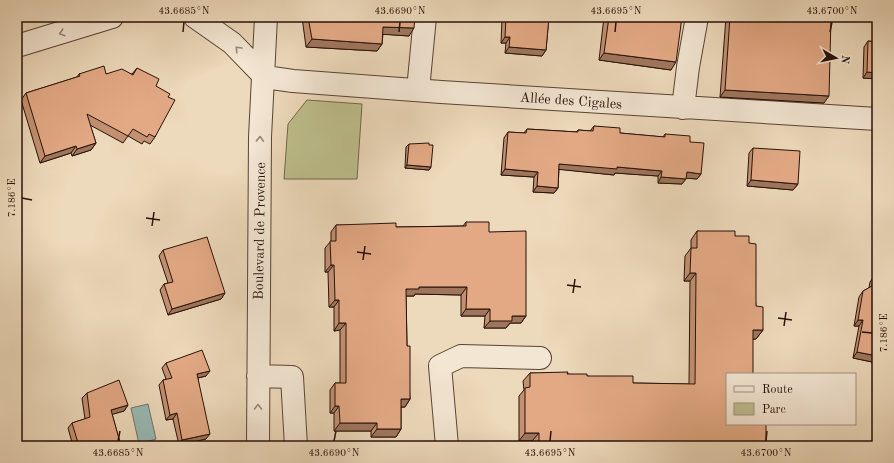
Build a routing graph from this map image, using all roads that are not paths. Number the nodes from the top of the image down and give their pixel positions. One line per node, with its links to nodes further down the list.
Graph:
1 (112, 17): 6 (street, one-way to 6)
2 (195, 17): 7 (street, one-way to 2)
3 (266, 17): 7 (street, Boulevard de Provence)
4 (425, 17): 8 (street)
5 (698, 17): 9 (street)
6 (17, 46)
7 (265, 77): 8 (street, Allée des Cigales); 12 (street, Boulevard de Provence, one-way to 7)
8 (418, 90): 9 (street, Allée des Cigales)
9 (683, 108): 10 (street, Allée des Cigales)
10 (877, 119)
11 (540, 358): 15 (street)
12 (258, 376): 13 (street, Boulevard de Provence, one-way to 12); 14 (street)
13 (258, 446)
14 (296, 446)
15 (447, 446)

